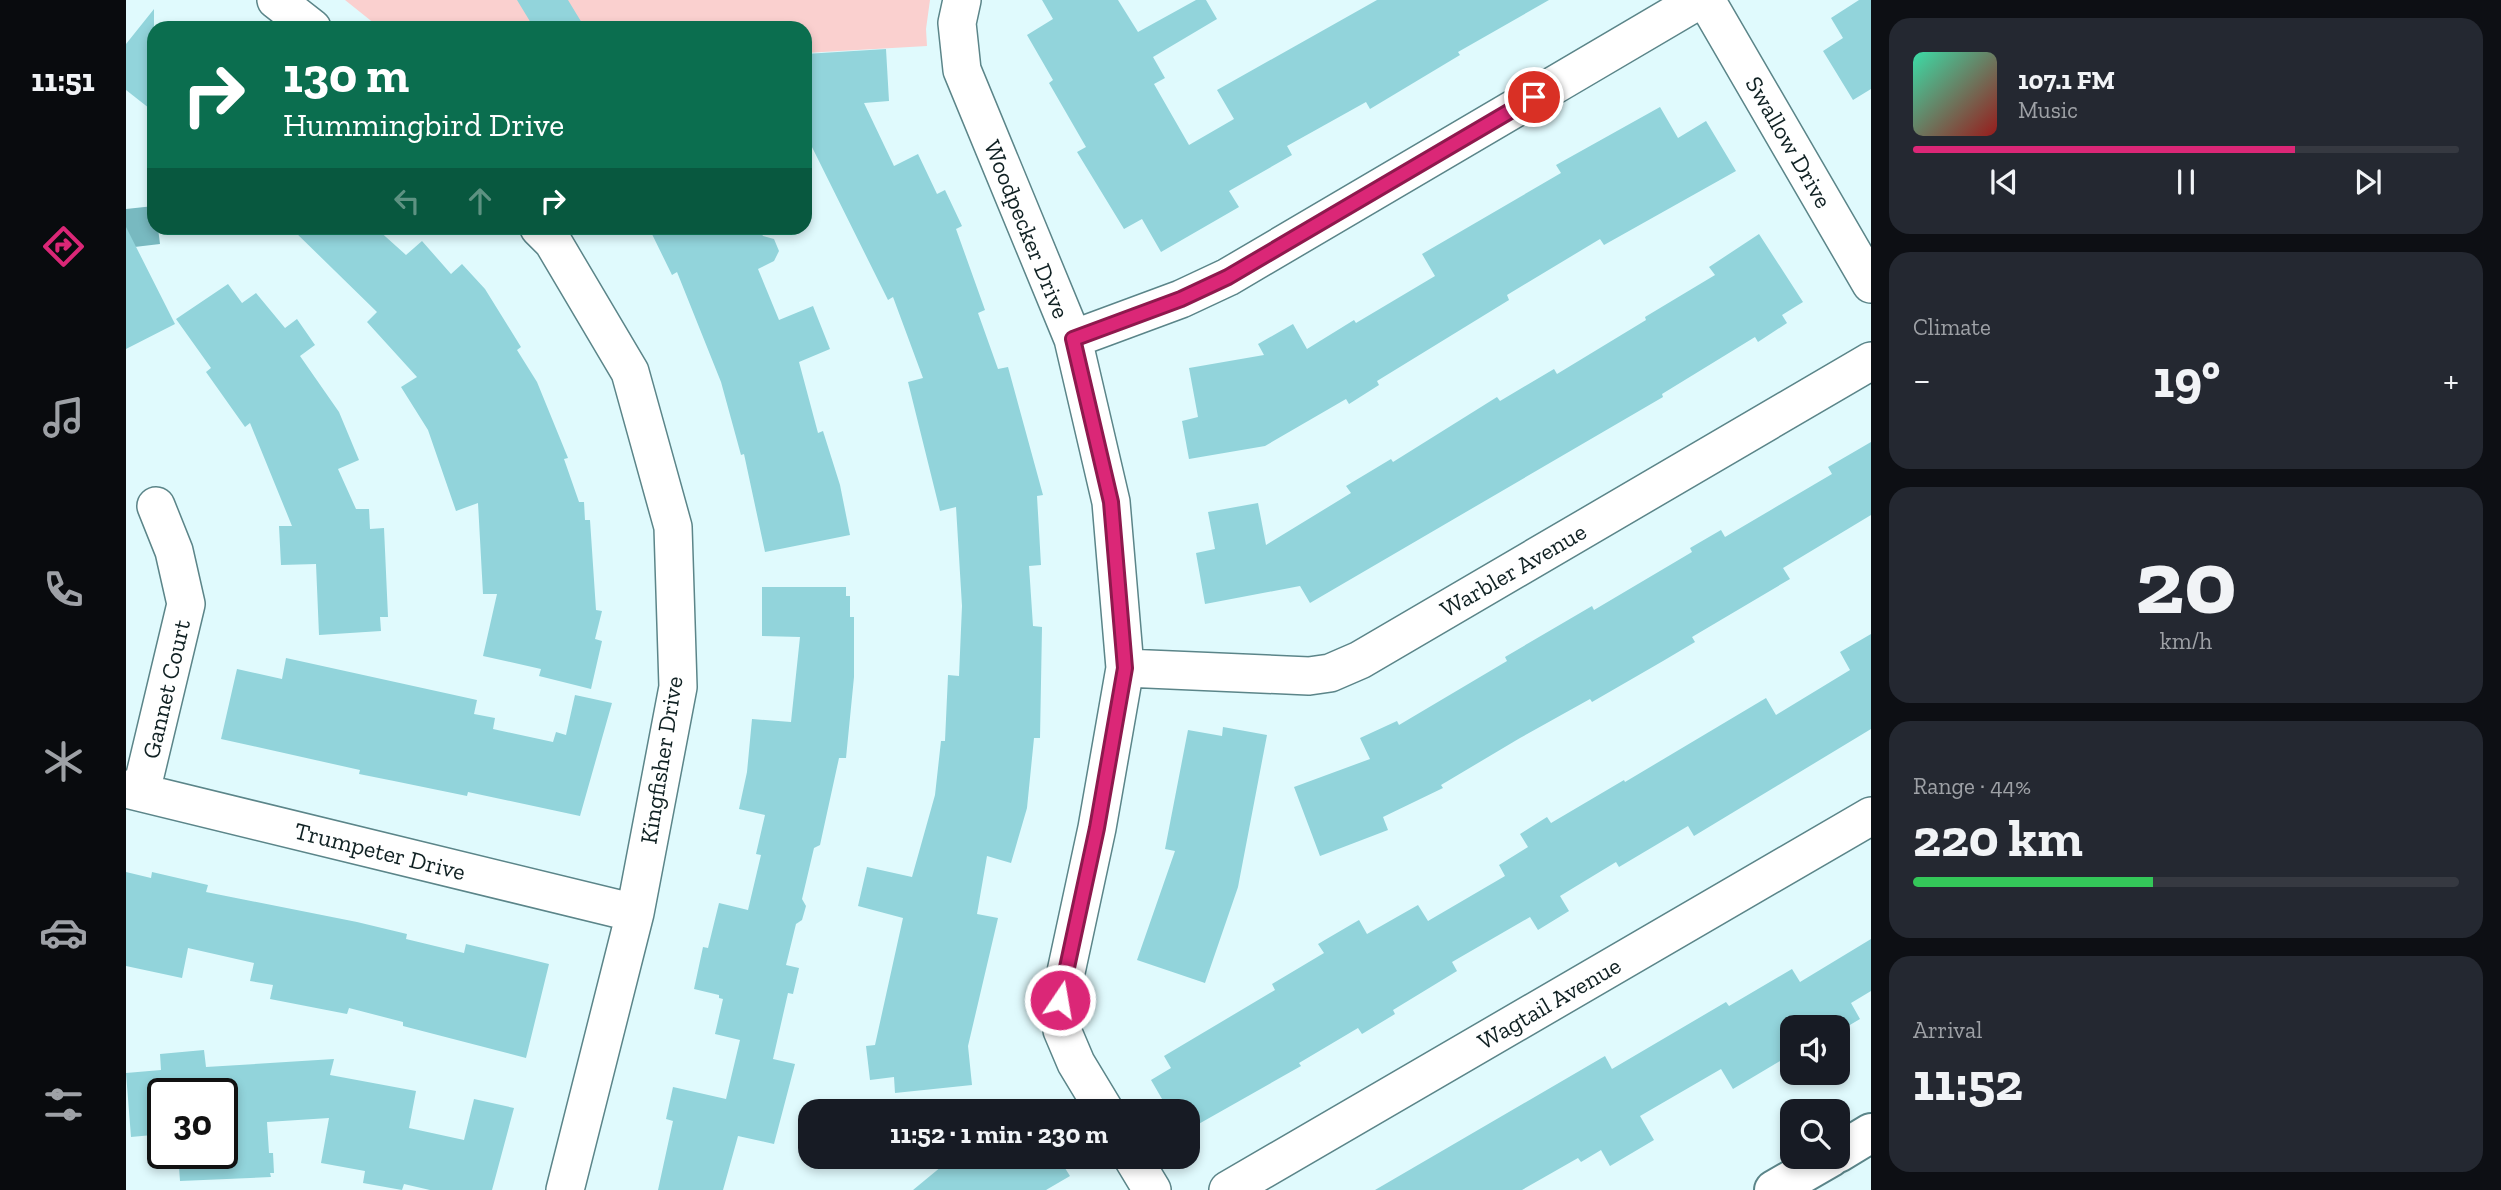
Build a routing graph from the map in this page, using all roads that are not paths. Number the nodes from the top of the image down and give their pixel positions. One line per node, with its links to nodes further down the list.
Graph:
1 (276, 0): 5 (street)
2 (962, 0): 8 (street, Woodpecker Drive)
3 (1699, 0): 8 (street)
4 (1706, 0): 7 (street, Swallow Drive)
5 (303, 21)
6 (546, 235): 14 (street, Kingfisher Drive)
7 (1871, 284)
8 (1073, 339): 11 (street, Woodpecker Drive)
9 (1871, 361): 11 (street, Warbler Avenue)
10 (156, 506): 12 (street, Gannet Court)
11 (1125, 668): 15 (street, Woodpecker Drive)
12 (134, 791): 14 (street, Trumpeter Drive)
13 (1871, 817): 22 (street, Wagtail Avenue)
14 (635, 913): 20 (street, Kingfisher Drive)
15 (1099, 1099)
16 (1871, 1133): 17 (main road)
17 (1850, 1146)
18 (1139, 1169): 21 (street)
19 (1810, 1169): 23 (main road)
20 (565, 1190)
21 (1152, 1190)
22 (1228, 1190)
23 (1774, 1190)

